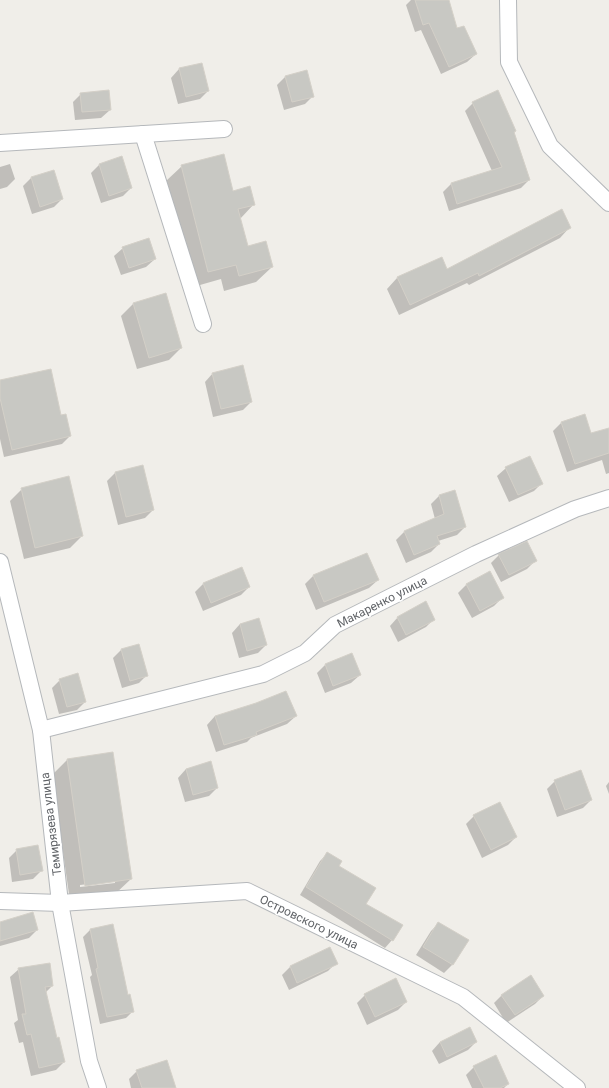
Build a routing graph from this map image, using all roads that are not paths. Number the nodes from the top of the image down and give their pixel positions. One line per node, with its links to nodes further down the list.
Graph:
1 (508, 0): 5 (street)
2 (224, 129): 3 (street)
3 (143, 134): 4 (street); 6 (street)
4 (0, 142)
5 (609, 203)
6 (203, 324)
7 (609, 498): 9 (street, Макаренко улица)
8 (0, 562): 9 (street, Темирязева улица)
9 (40, 730): 11 (street, Темирязева улица)
10 (0, 901): 11 (street, Островского улица)
11 (60, 903): 12 (street, Темирязева улица); 13 (street, Островского улица)
12 (98, 1088)
13 (577, 1088)

